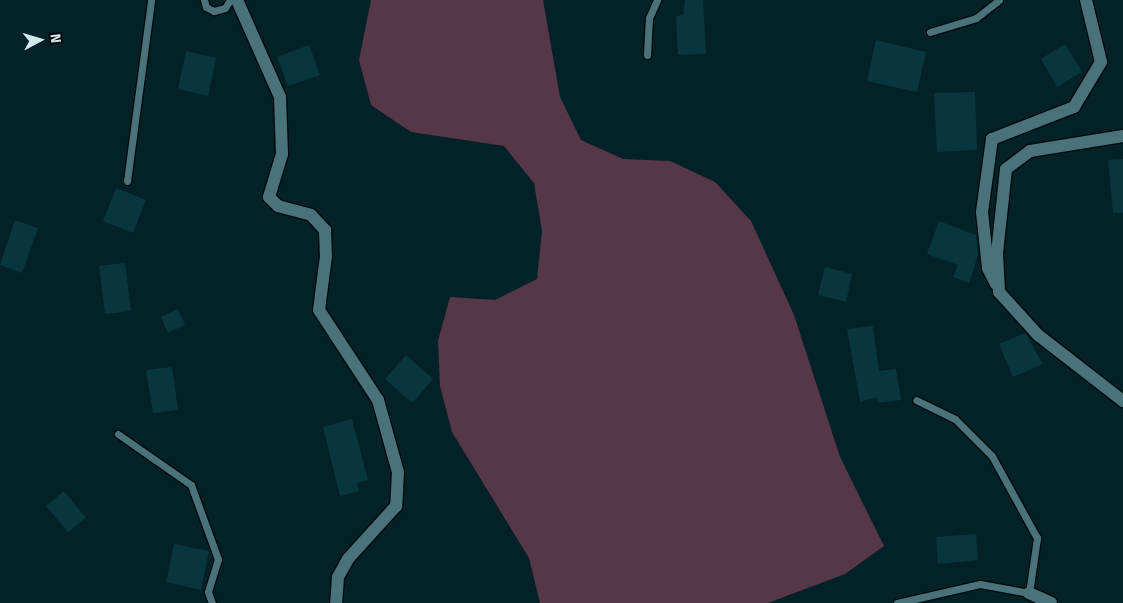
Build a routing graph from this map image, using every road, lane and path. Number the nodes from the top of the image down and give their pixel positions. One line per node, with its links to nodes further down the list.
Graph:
1 (151, 0): 11 (lane)
2 (204, 0): 3 (lane)
3 (230, 0)
4 (237, 0): 18 (street)
5 (657, 0): 9 (lane)
6 (999, 0): 8 (lane)
7 (1086, 0): 12 (street)
8 (930, 32)
9 (647, 55)
10 (1123, 136): 12 (street)
11 (127, 181)
12 (999, 292): 14 (street)
13 (916, 400): 16 (lane)
14 (1123, 401)
15 (118, 434): 17 (lane)
16 (1029, 593): 19 (lane); 20 (street)
17 (212, 603)
18 (336, 603)
19 (897, 603)
20 (1051, 603)

